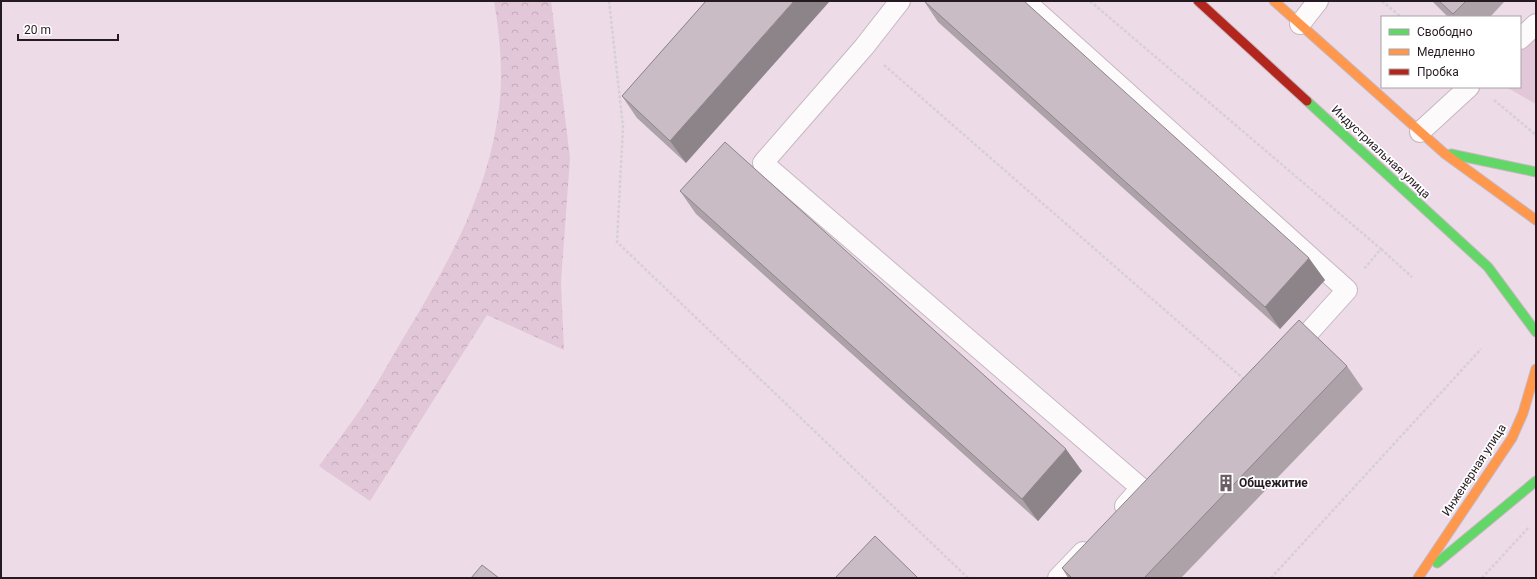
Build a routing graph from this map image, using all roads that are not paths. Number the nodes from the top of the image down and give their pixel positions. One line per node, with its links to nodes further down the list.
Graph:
1 (900, 1): 18 (lane)
2 (1025, 1): 15 (lane)
3 (1198, 1): 14 (street, Индустриальная улица)
4 (1274, 1): 6 (street)
5 (1318, 1): 6 (lane)
6 (1300, 24): 10 (street)
7 (1536, 24): 8 (lane)
8 (1521, 38)
9 (1468, 88): 10 (lane)
10 (1420, 132): 11 (street)
11 (1444, 153): 12 (street); 13 (street)
12 (1536, 172)
13 (1536, 220)
14 (1536, 332)
15 (1278, 367)
16 (1536, 369): 21 (street, Инженерная улица)
17 (1536, 481): 21 (street, Инженерная улица)
18 (1110, 522)
19 (1095, 539): 20 (lane)
20 (1058, 578)
21 (1419, 578)

